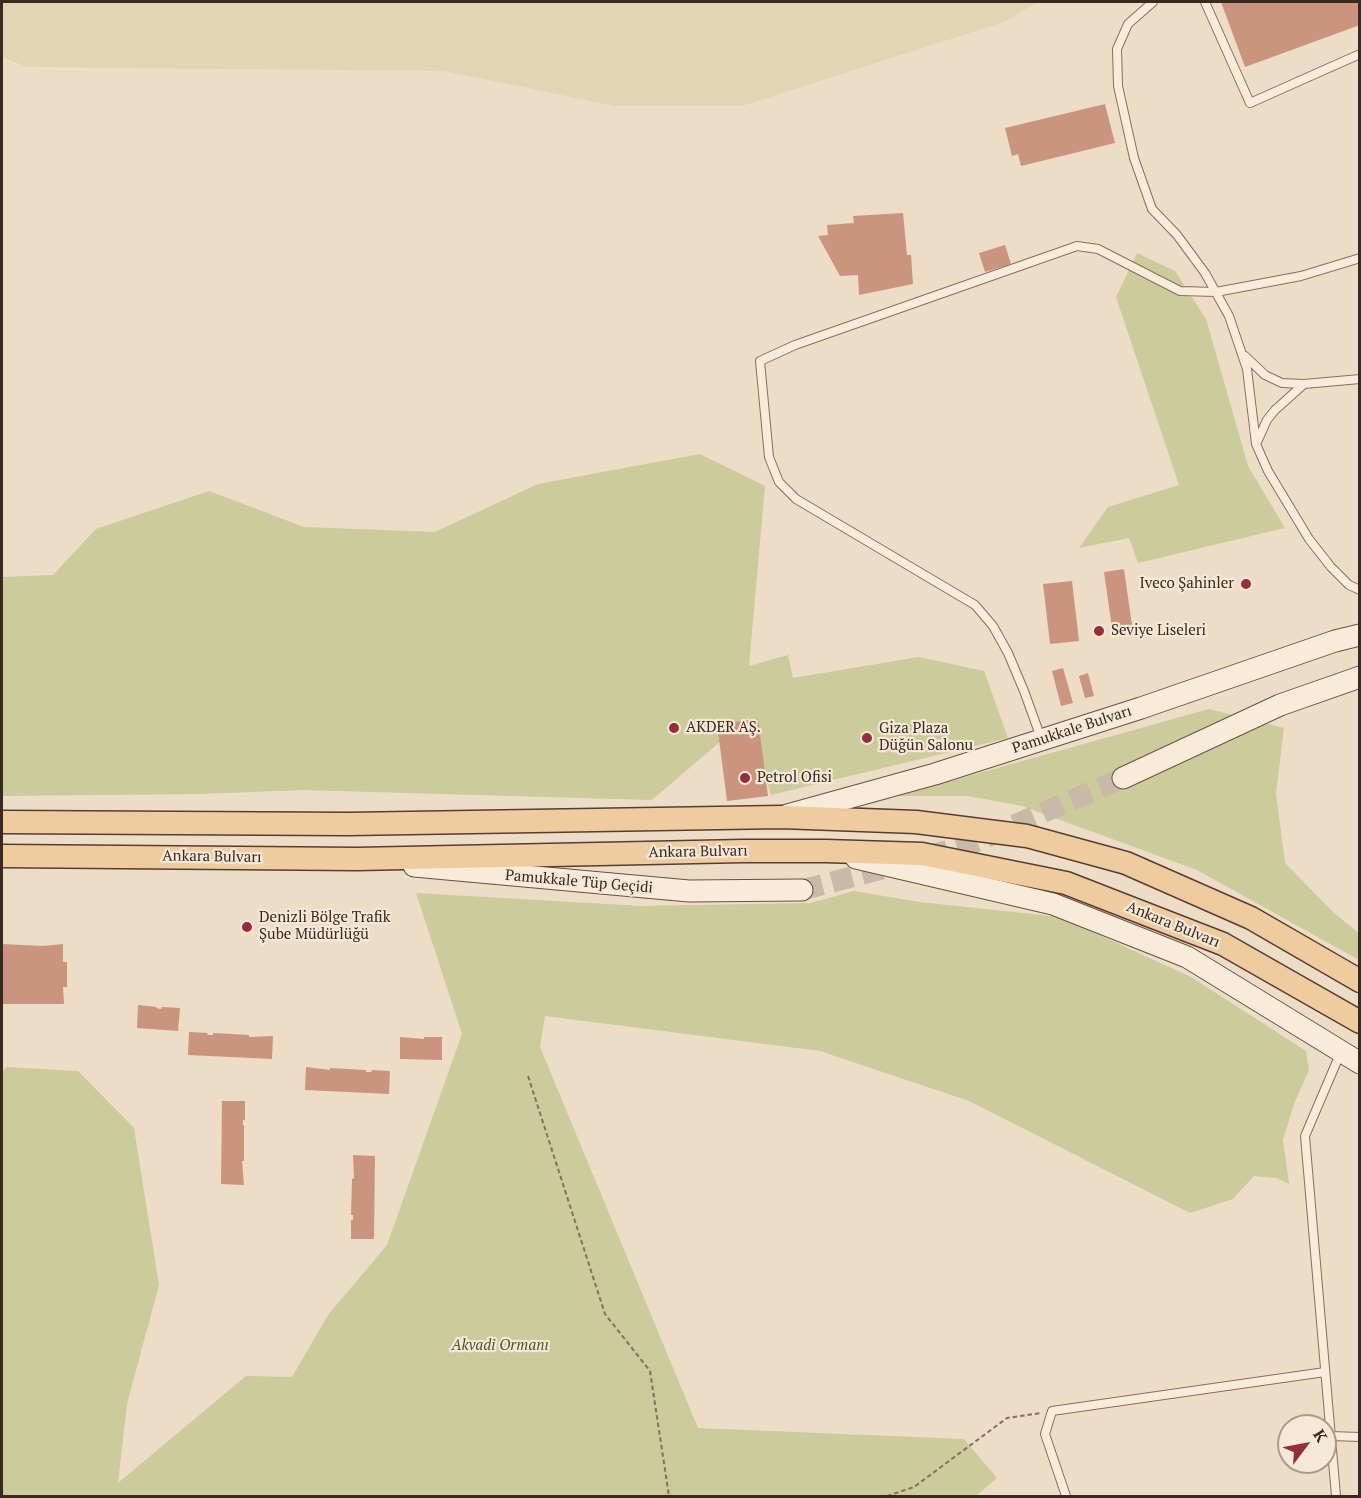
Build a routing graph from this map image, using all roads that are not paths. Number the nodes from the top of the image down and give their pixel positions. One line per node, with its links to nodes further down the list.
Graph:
1 (1153, 2): 5 (lane)
2 (1205, 2): 3 (lane)
3 (1359, 54)
4 (1359, 258): 5 (lane)
5 (1216, 292): 6 (lane); 13 (lane)
6 (1241, 352): 8 (lane); 9 (lane)
7 (1359, 379): 8 (lane)
8 (1304, 384): 9 (lane)
9 (1256, 444): 10 (lane)
10 (1359, 590)
11 (1359, 635): 13 (main road, Pamukkale Bulvarı)
12 (1359, 677): 14 (main road)
13 (1041, 740): 15 (main road, Pamukkale Bulvarı)
14 (1123, 778)
15 (781, 817): 16 (main road); 21 (main road)
16 (2, 822)
17 (826, 851): 19 (main road, Ankara Bulvarı); 22 (main road, Ankara Bulvarı); 23 (main road)
18 (2, 856): 19 (main road, Ankara Bulvarı)
19 (357, 859): 20 (main road, Pamukkale Tüp Geçidi)
20 (802, 890)
21 (1359, 981)
22 (1359, 1022)
23 (1340, 1052): 24 (main road); 25 (lane)
24 (1359, 1063)
25 (1325, 1372): 26 (lane); 30 (lane)
26 (1329, 1414)
27 (1337, 1436): 28 (lane)
28 (1359, 1437)
29 (1334, 1474): 31 (lane)
30 (1066, 1497)
31 (1336, 1497)

